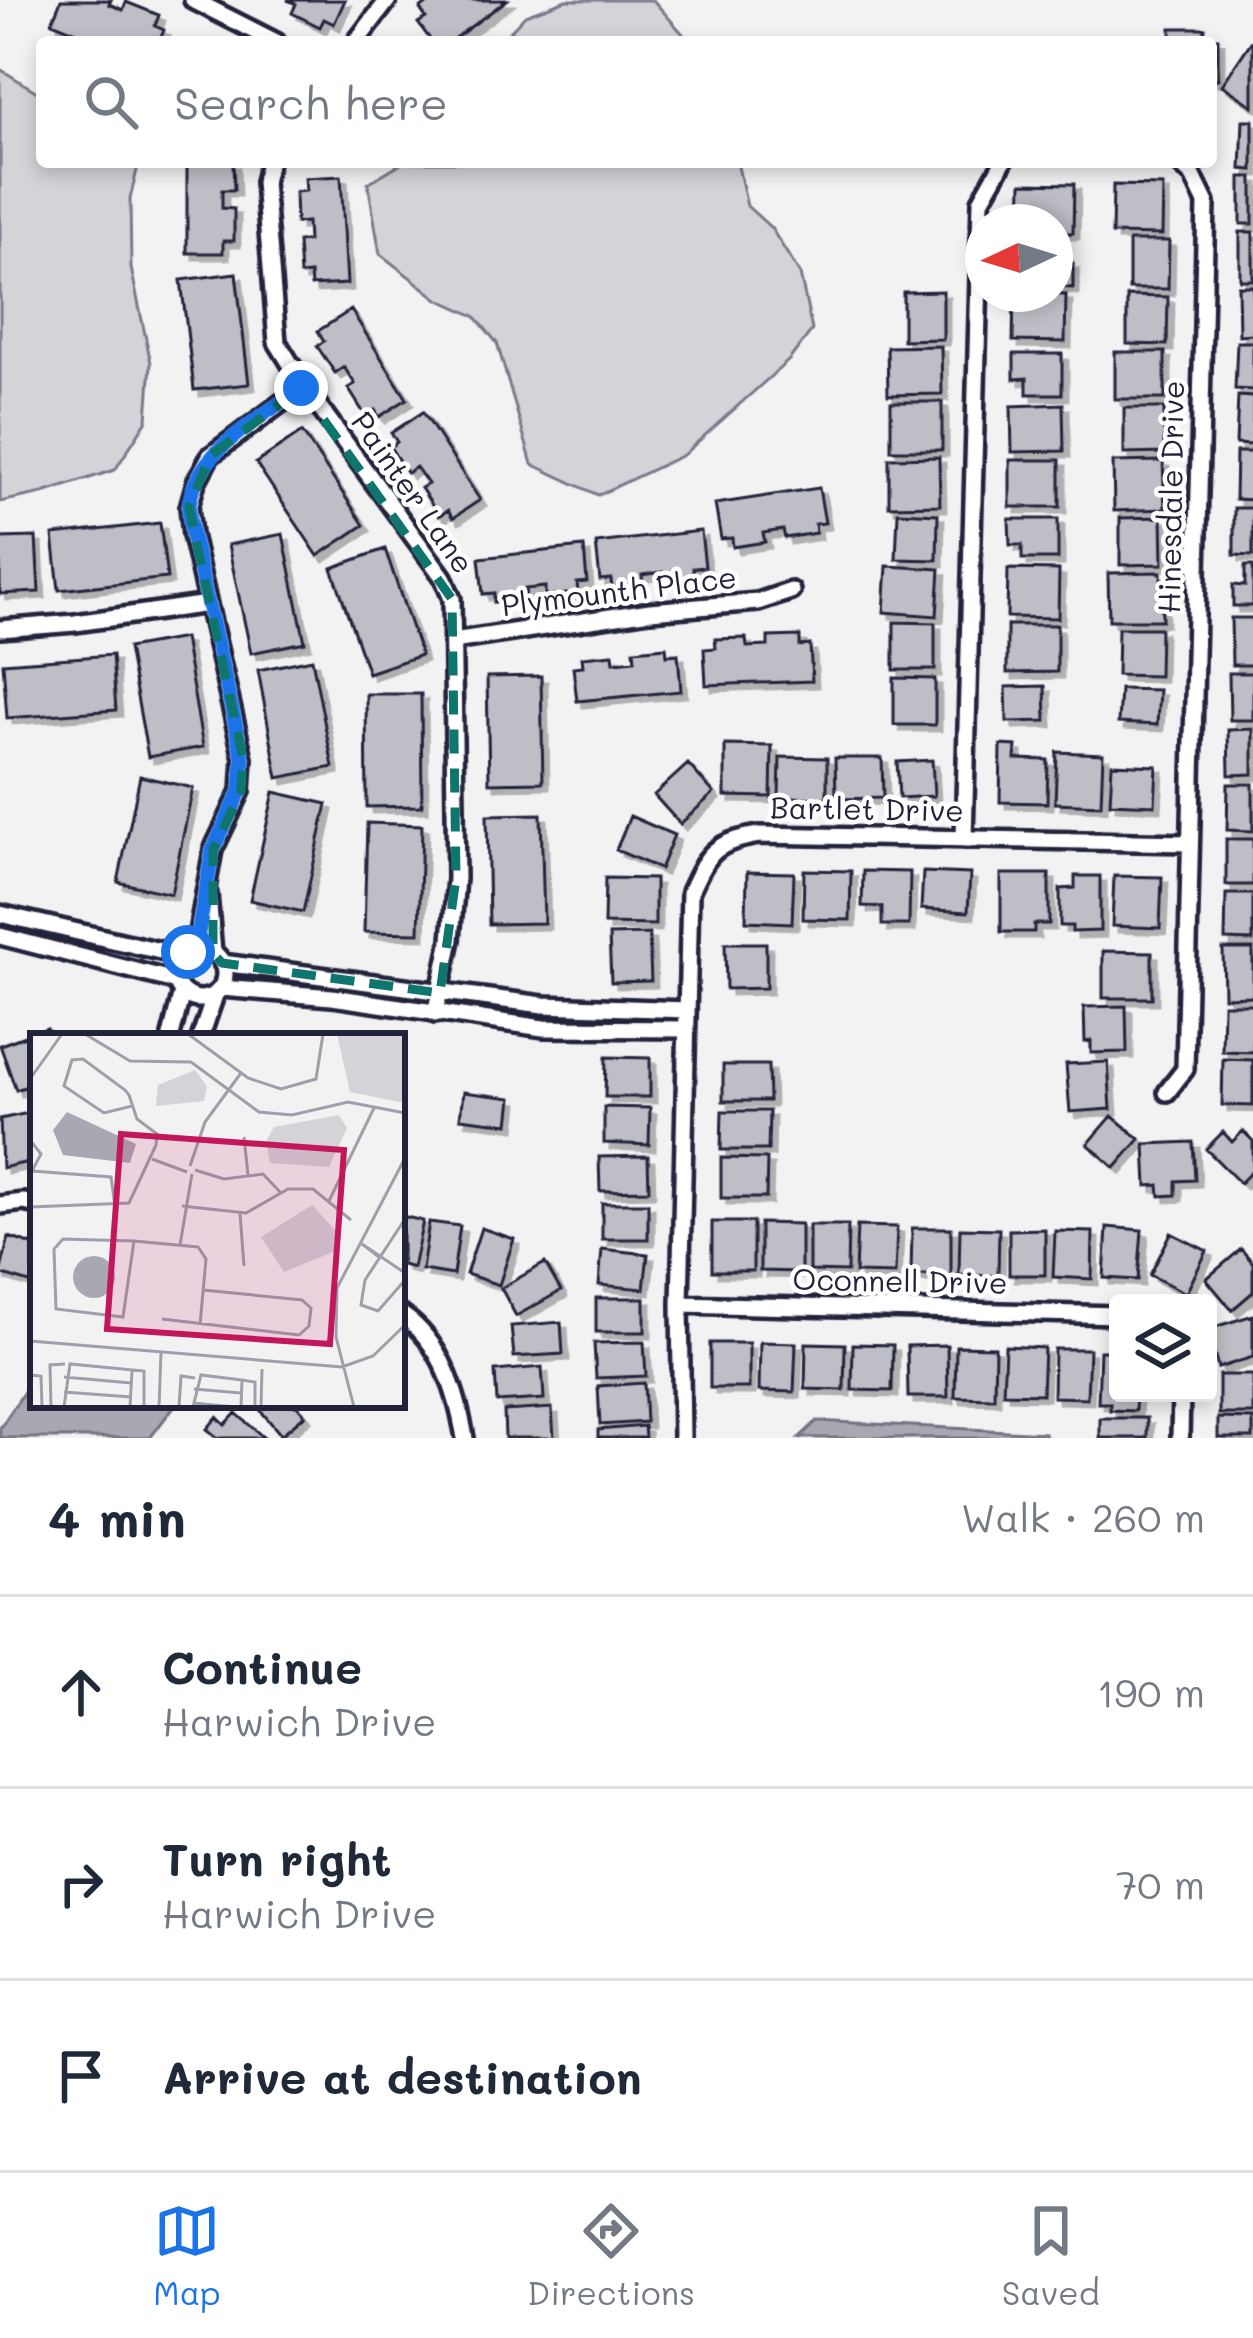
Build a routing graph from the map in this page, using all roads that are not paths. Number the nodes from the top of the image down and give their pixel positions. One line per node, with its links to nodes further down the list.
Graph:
1 (193, 0): 3 (street)
2 (388, 0): 4 (street)
3 (264, 36)
4 (361, 36)
5 (267, 168): 8 (street, Painter Lane)
6 (1000, 168): 13 (street)
7 (1184, 168): 14 (street, Hinesdale Drive)
8 (304, 386): 10 (street); 12 (street, Painter Lane)
9 (791, 591): 12 (street, Plymounth Place)
10 (208, 604): 11 (street); 17 (street)
11 (0, 629)
12 (453, 641): 20 (street, Painter Lane)
13 (964, 839): 14 (street, Bartlet Drive); 21 (street, Bartlet Drive)
14 (1190, 843): 26 (street, Hinesdale Drive)
15 (0, 914): 17 (street)
16 (0, 937): 18 (street)
17 (203, 955): 18 (street); 19 (street); 20 (street)
18 (178, 987): 19 (street); 24 (street)
19 (218, 992): 22 (street); 25 (street)
20 (440, 993): 21 (street); 22 (street, Painter Lane)
21 (687, 1010): 23 (street)
22 (435, 1014): 23 (street)
23 (686, 1029): 29 (street)
24 (171, 1033)
25 (202, 1033)
26 (1167, 1092)
27 (30, 1204): 28 (street)
28 (0, 1205)
29 (680, 1304): 30 (street, Oconnell Drive); 34 (street)
30 (1109, 1315)
31 (405, 1317): 33 (street)
32 (1181, 1402): 35 (street)
33 (464, 1438)
34 (682, 1438)
35 (1180, 1438)

